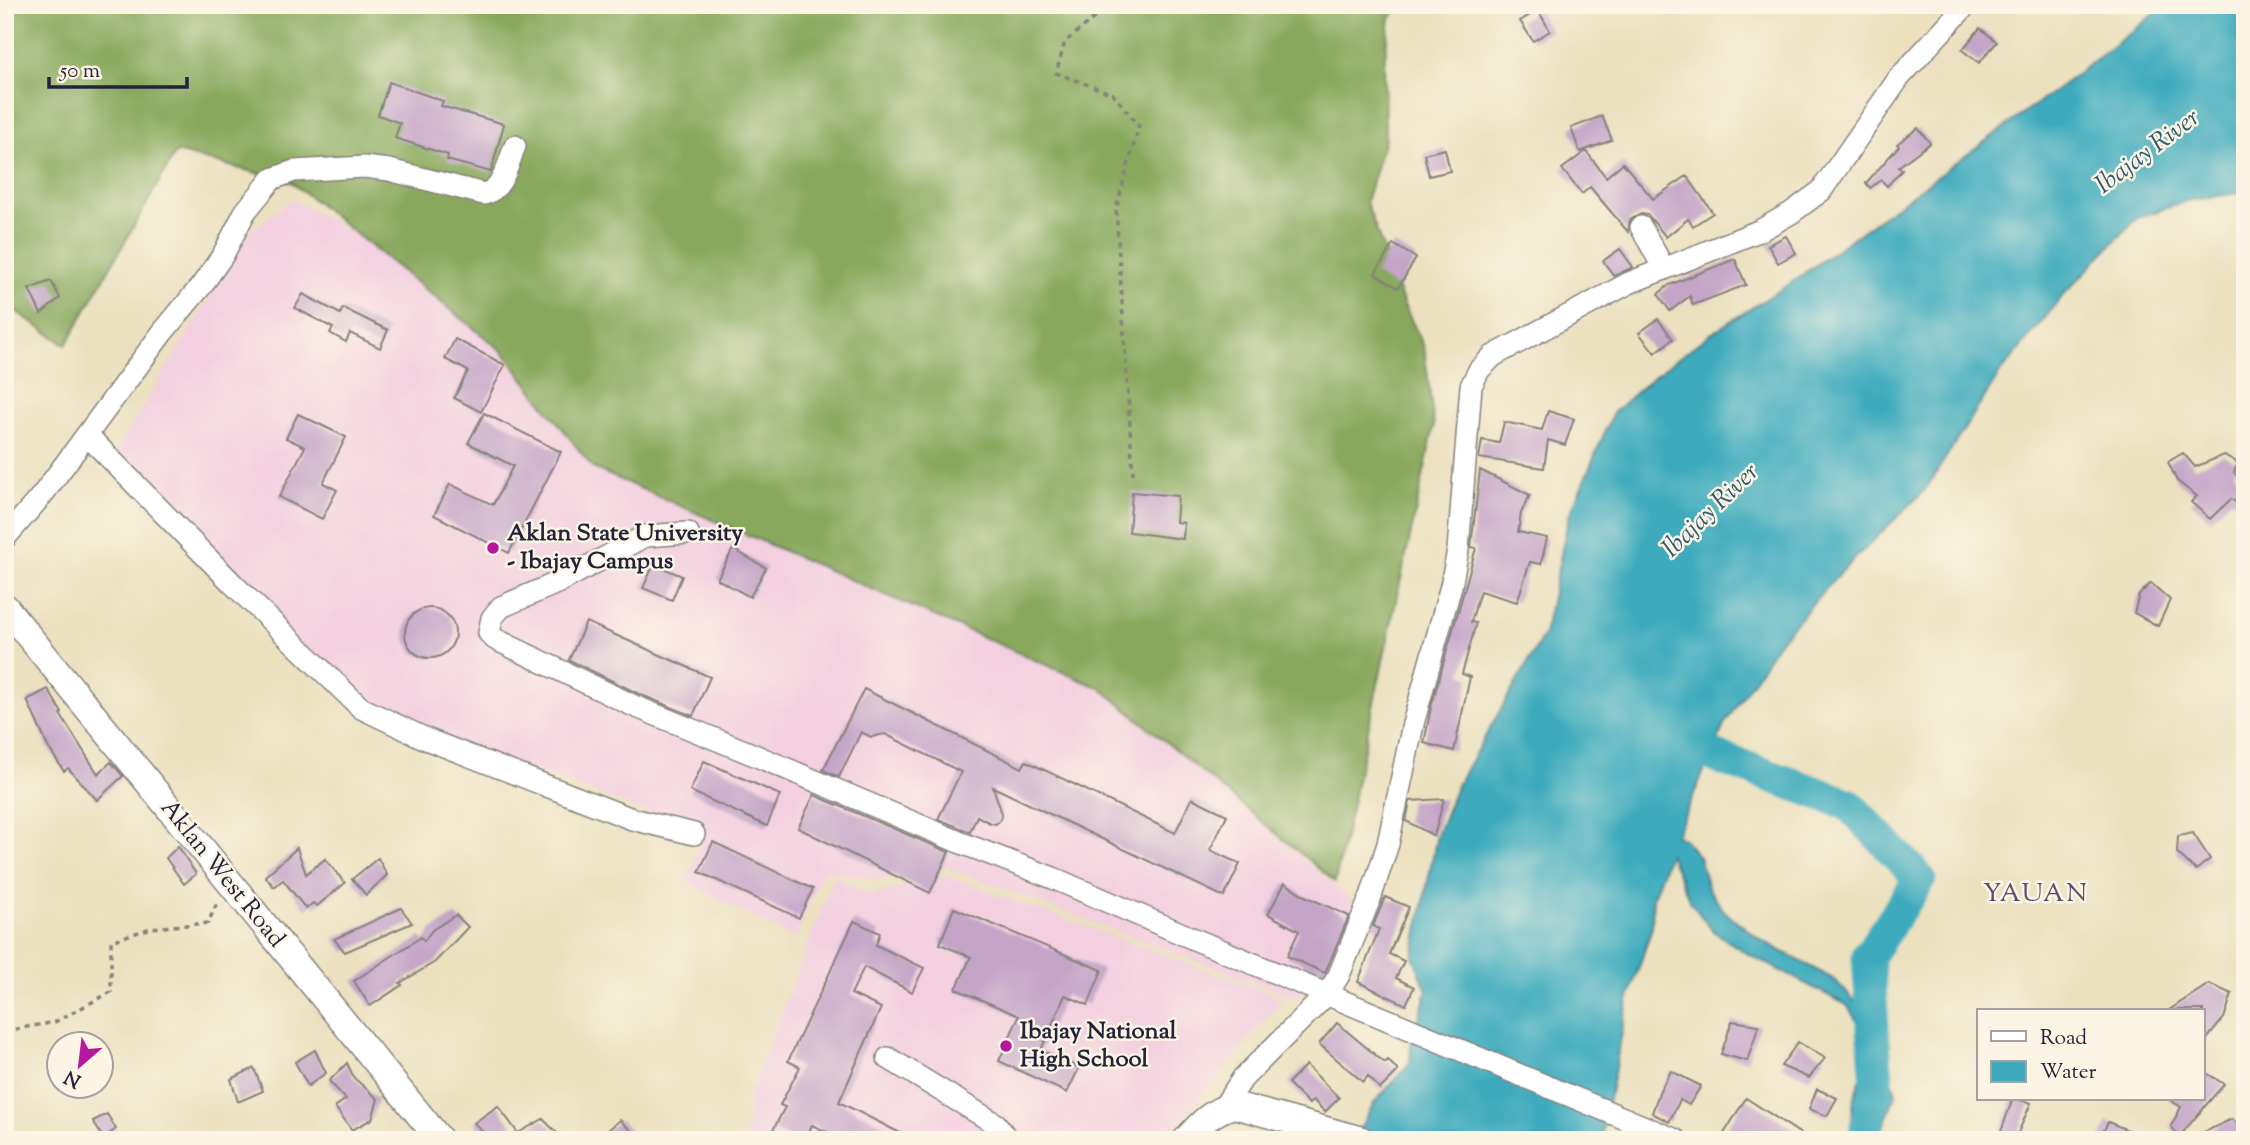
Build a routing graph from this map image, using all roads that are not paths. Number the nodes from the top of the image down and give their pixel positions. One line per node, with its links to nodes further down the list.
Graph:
1 (1966, 5): 4 (street)
2 (515, 146): 5 (street)
3 (1641, 227): 4 (street)
4 (1664, 269): 10 (street)
5 (88, 435): 7 (street); 9 (street)
6 (688, 533): 10 (street)
7 (5, 538)
8 (5, 607): 14 (main road, Aklan West Road)
9 (694, 835)
10 (1328, 993): 12 (street); 17 (street)
11 (888, 1058): 15 (street)
12 (1223, 1108): 13 (main road); 16 (main road)
13 (1353, 1137)
14 (440, 1140)
15 (1008, 1140)
16 (1186, 1140)
17 (1676, 1140)

